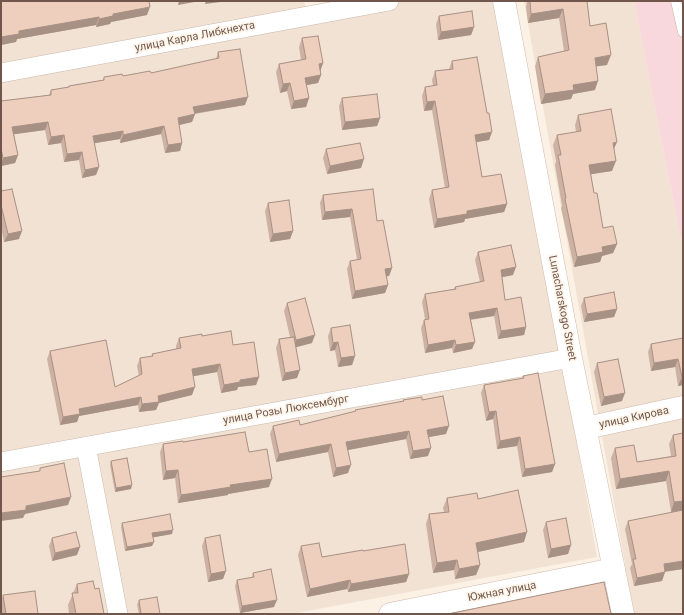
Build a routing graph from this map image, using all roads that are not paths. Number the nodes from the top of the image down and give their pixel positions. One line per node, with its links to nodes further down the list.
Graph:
1 (389, 1): 4 (street, улица Карла Либкнехта)
2 (504, 1): 7 (street, Lunacharskogo Street)
3 (676, 1): 5 (lane)
4 (314, 8): 6 (street, улица Карла Либкнехта)
5 (683, 32)
6 (1, 73)
7 (571, 358): 9 (street, Lunacharskogo Street); 10 (street, улица Розы Люксембург)
8 (683, 407): 9 (street, улица Кирова)
9 (586, 428): 12 (street, Lunacharskogo Street)
10 (86, 446): 11 (street, улица Розы Люксембург); 13 (street)
11 (1, 462)
12 (614, 569): 14 (street, Южная улица); 15 (street, Lunacharskogo Street)
13 (118, 614)
14 (390, 614)
15 (623, 614)

